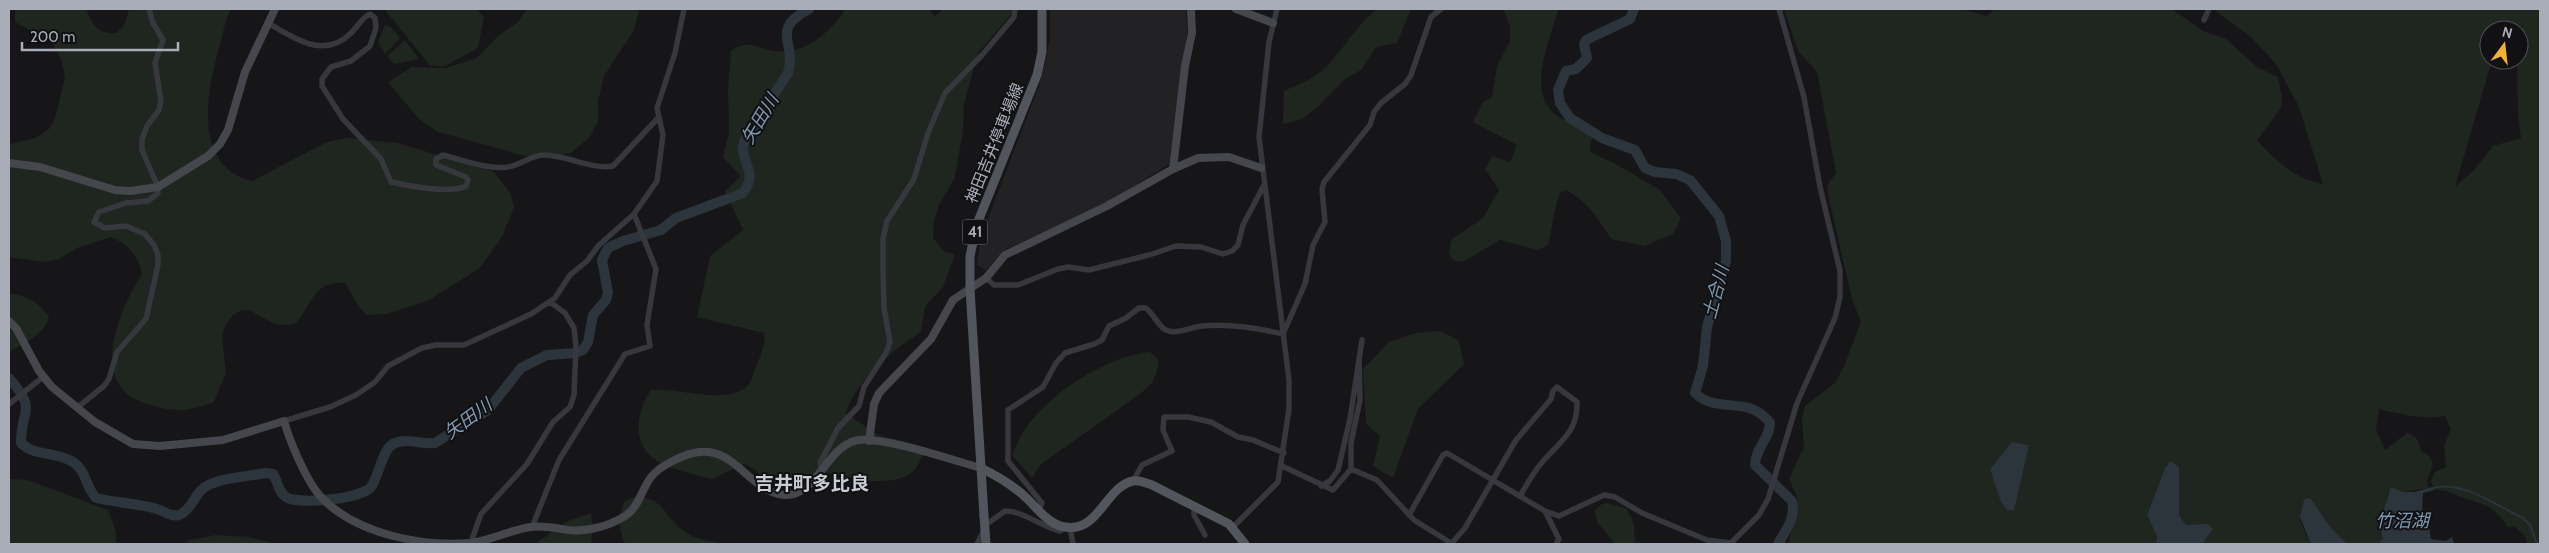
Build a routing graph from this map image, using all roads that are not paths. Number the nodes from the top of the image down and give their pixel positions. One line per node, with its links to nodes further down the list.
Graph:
1 (149, 9): 20 (street)
2 (275, 9): 13 (street)
3 (684, 9): 15 (street)
4 (1015, 9): 37 (street)
5 (1042, 9): 23 (main road, 神田吉井停車場線 / 41)
6 (1191, 9): 17 (street)
7 (1236, 9): 14 (street)
8 (1277, 9): 14 (street)
9 (1441, 9): 26 (street)
10 (1780, 9): 59 (street)
11 (2209, 9): 12 (street)
12 (2204, 20)
13 (268, 22): 15 (street); 20 (street)
14 (1273, 23): 18 (street)
15 (658, 118): 21 (street)
16 (9, 163): 20 (street)
17 (1173, 168): 18 (street); 22 (street)
18 (1261, 168): 19 (street)
19 (1264, 185): 22 (street); 26 (street)
20 (158, 188): 31 (street)
21 (634, 214): 24 (street); 47 (street)
22 (986, 278): 23 (street)
23 (970, 289): 33 (street); 36 (main road, 神田吉井停車場線 / 41)
24 (550, 302): 32 (street); 51 (street)
25 (9, 321): 29 (street)
26 (1283, 334): 34 (street); 44 (street)
27 (1362, 340): 28 (street)
28 (1359, 358): 38 (street); 41 (street)
29 (43, 376): 30 (street); 31 (street)
30 (9, 404)
31 (78, 407): 32 (street)
32 (284, 421): 52 (street)
33 (869, 441): 36 (street); 37 (street)
34 (1284, 453): 35 (street); 39 (street)
35 (1282, 466): 41 (street); 49 (street)
36 (981, 468): 44 (main road); 54 (main road, 神田吉井停車場線 / 41, bridge)
37 (822, 470): 47 (street)
38 (1350, 470): 41 (street); 46 (street)
39 (1133, 481): 43 (main road); 48 (main road)
40 (1494, 481): 42 (street); 42 (street); 46 (street); 57 (street)
41 (1321, 486)
42 (1520, 496): 45 (street)
43 (1194, 506): 49 (main road); 50 (street)
44 (1039, 509): 48 (main road)
45 (1545, 511): 58 (street); 59 (street)
46 (1409, 515): 57 (street)
47 (532, 527): 51 (street)
48 (1068, 527): 53 (street); 55 (street)
49 (1233, 527): 56 (main road)
50 (1205, 535)
51 (472, 542): 52 (street)
52 (447, 544)
53 (977, 544)
54 (986, 544)
55 (1073, 544)
56 (1244, 544)
57 (1451, 544)
58 (1556, 544)
59 (1730, 544)

